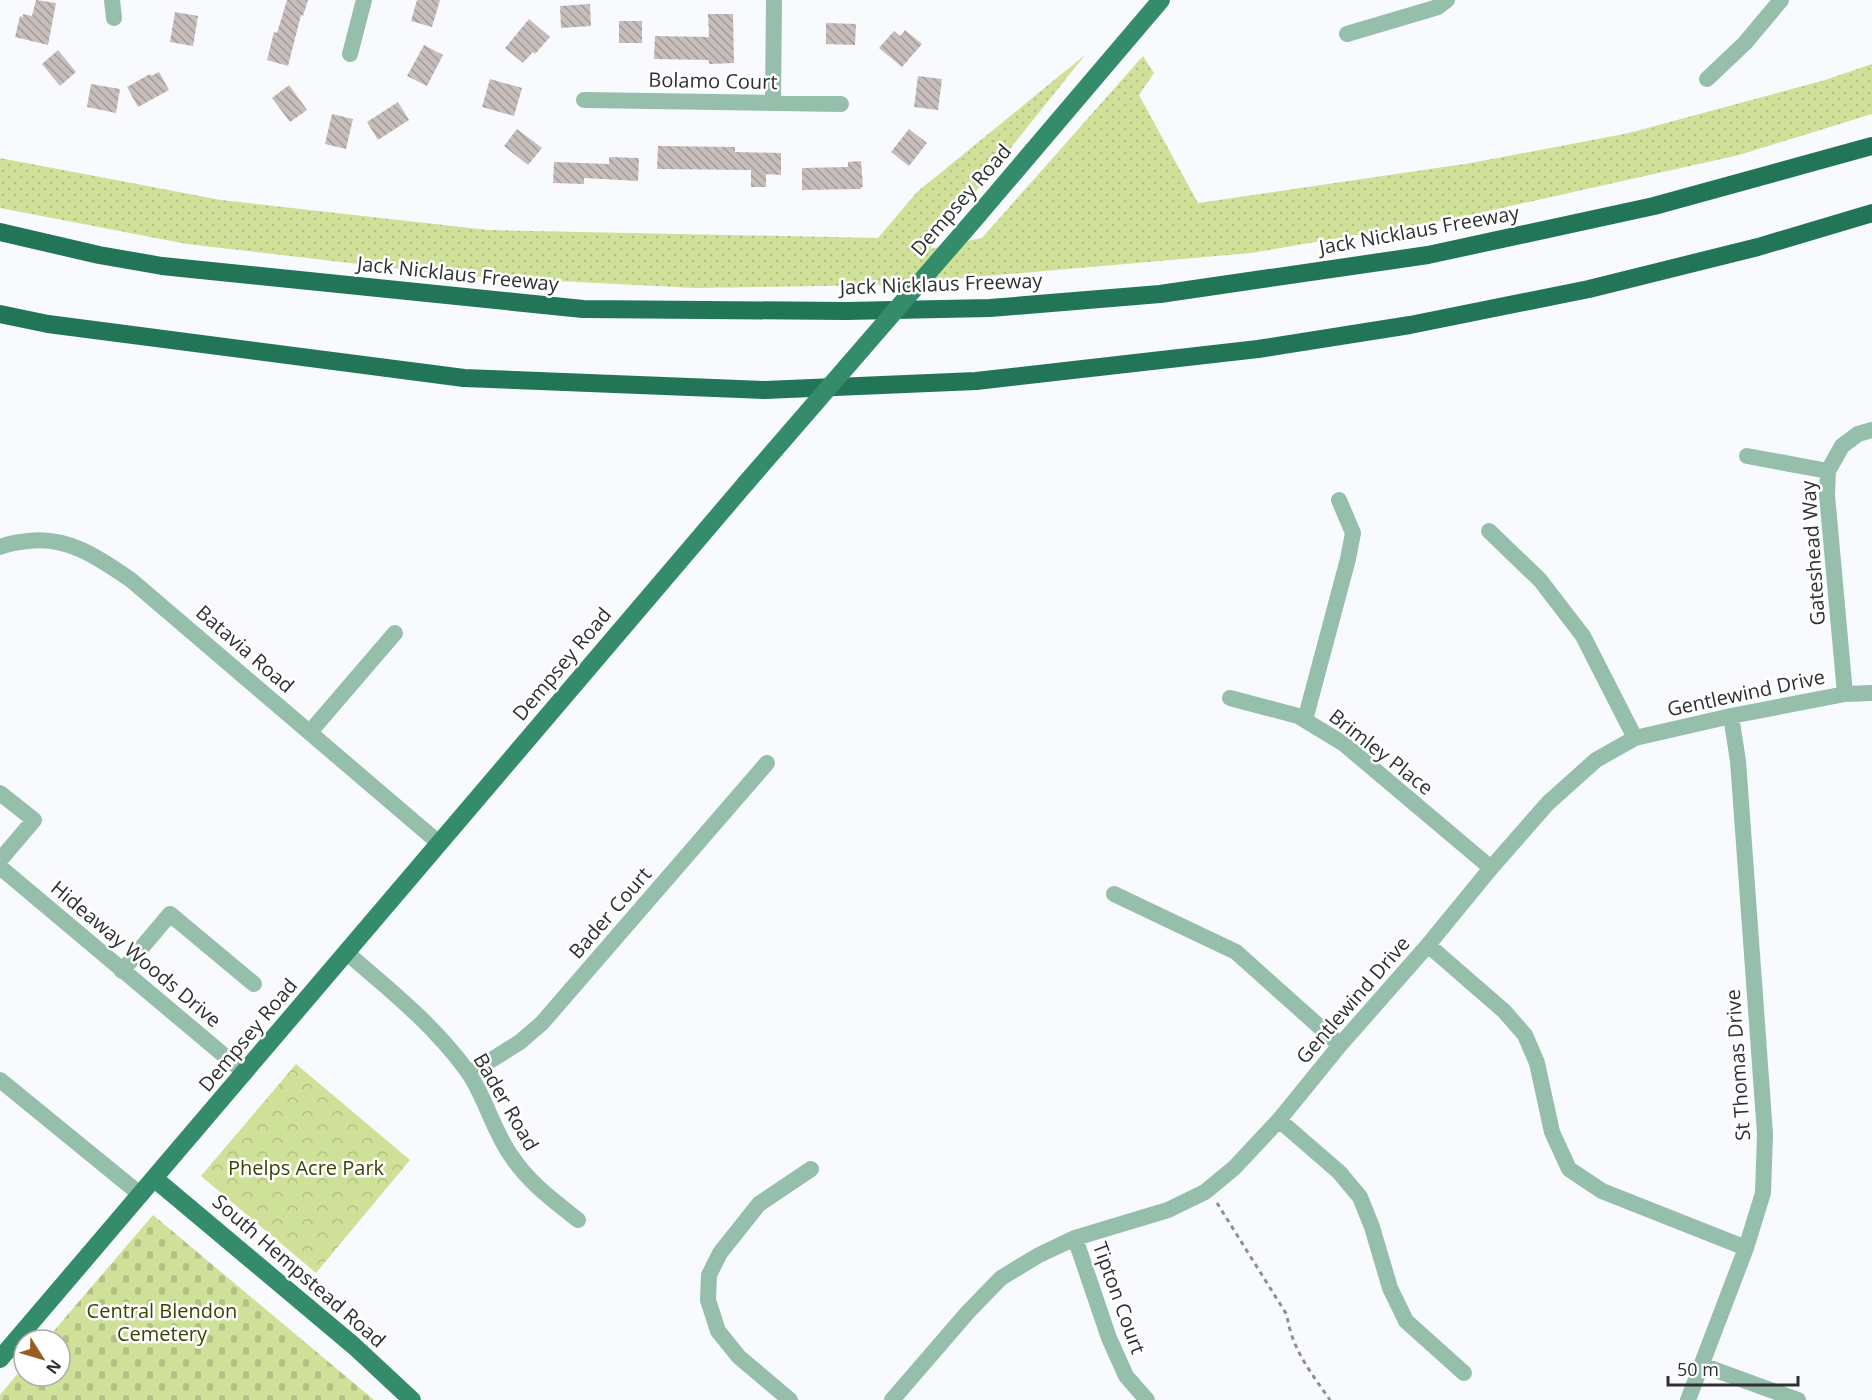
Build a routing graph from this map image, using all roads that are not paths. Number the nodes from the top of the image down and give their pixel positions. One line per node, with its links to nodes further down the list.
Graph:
1 (112, 0): 7 (street)
2 (364, 0): 9 (street)
3 (774, 0): 12 (street)
4 (1161, 0): 34 (main road, Dempsey Road, bridge)
5 (1448, 0): 8 (street)
6 (1781, 0): 10 (street)
7 (114, 18)
8 (1347, 34)
9 (350, 54)
10 (1707, 79)
11 (584, 100): 12 (street, Bolamo Court)
12 (773, 103): 13 (street, Bolamo Court)
13 (841, 104)
14 (1872, 146): 16 (highway, Jack Nicklaus Freeway)
15 (1872, 213): 17 (highway)
16 (0, 232)
17 (0, 314)
18 (1872, 430): 20 (street, Gateshead Way)
19 (1747, 456): 20 (street)
20 (1828, 471): 26 (street, Gateshead Way)
21 (1339, 500): 29 (street)
22 (1489, 531): 31 (street)
23 (0, 547): 30 (street, Batavia Road)
24 (395, 633): 30 (street)
25 (1872, 693): 26 (street, Gentlewind Drive)
26 (1845, 694): 28 (street, Gentlewind Drive)
27 (1230, 698): 29 (street, Brimley Place)
28 (1731, 716): 31 (street, Gentlewind Drive); 53 (street, St Thomas Drive)
29 (1305, 720): 37 (street, Brimley Place)
30 (310, 732): 34 (street, Batavia Road)
31 (1635, 738): 37 (street, Gentlewind Drive)
32 (768, 763): 45 (street, Bader Court)
33 (0, 792): 35 (street)
34 (439, 843): 40 (main road, Dempsey Road)
35 (0, 860)
36 (0, 867): 41 (street, Hideaway Woods Drive)
37 (1491, 868): 39 (street, Gentlewind Drive)
38 (1114, 894): 43 (street)
39 (1428, 945): 43 (street, Gentlewind Drive); 53 (street)
40 (347, 953): 44 (main road, Dempsey Road); 45 (street, Bader Road)
41 (123, 971): 42 (street); 44 (street, Hideaway Woods Drive)
42 (254, 984)
43 (1340, 1044): 47 (street, Gentlewind Drive)
44 (245, 1073): 49 (main road, Dempsey Road)
45 (469, 1074): 51 (street, Bader Road)
46 (0, 1080): 50 (street)
47 (1279, 1120): 52 (street, Gentlewind Drive); 56 (street)
48 (811, 1168): 58 (street)
49 (155, 1179): 50 (main road, Dempsey Road); 57 (main road, South Hempstead Road)
50 (141, 1195): 54 (main road, Dempsey Road)
51 (578, 1220)
52 (1075, 1238): 59 (street, Gentlewind Drive); 60 (street, Tipton Court)
53 (1746, 1248): 55 (street, St Thomas Drive)
54 (0, 1359)
55 (1702, 1365): 61 (street, St Thomas Drive); 62 (street)
56 (1464, 1373)
57 (412, 1400)
58 (790, 1400)
59 (892, 1400)
60 (1147, 1400)
61 (1688, 1400)
62 (1798, 1400)

